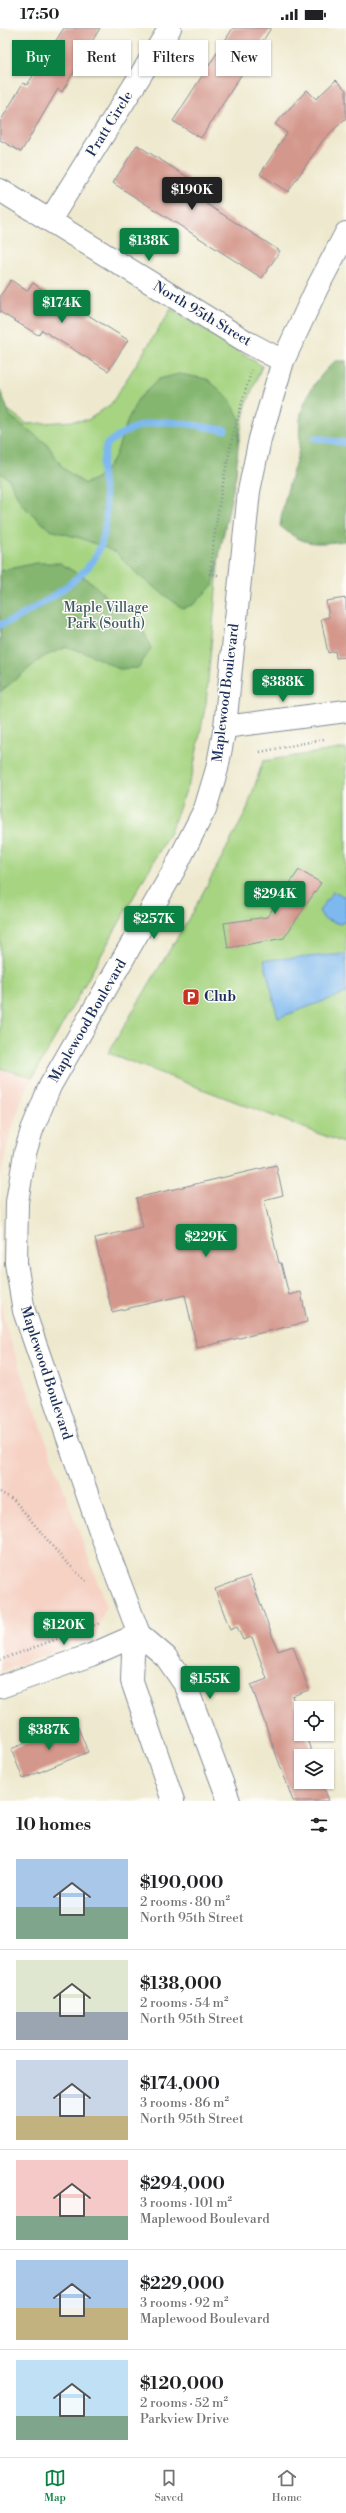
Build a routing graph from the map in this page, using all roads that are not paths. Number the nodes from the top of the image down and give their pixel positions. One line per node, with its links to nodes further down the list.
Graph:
1 (170, 28): 3 (street, Pratt Circle)
2 (0, 190): 3 (street, North 95th Street)
3 (50, 220): 5 (street, North 95th Street)
4 (346, 233): 5 (street, Maplewood Boulevard)
5 (283, 361): 7 (street, Maplewood Boulevard)
6 (346, 711): 7 (street)
7 (225, 727): 8 (street, Maplewood Boulevard)
8 (139, 1634): 9 (street); 10 (street); 11 (street, Maplewood Boulevard)
9 (0, 1687)
10 (173, 1801)
11 (228, 1801)

